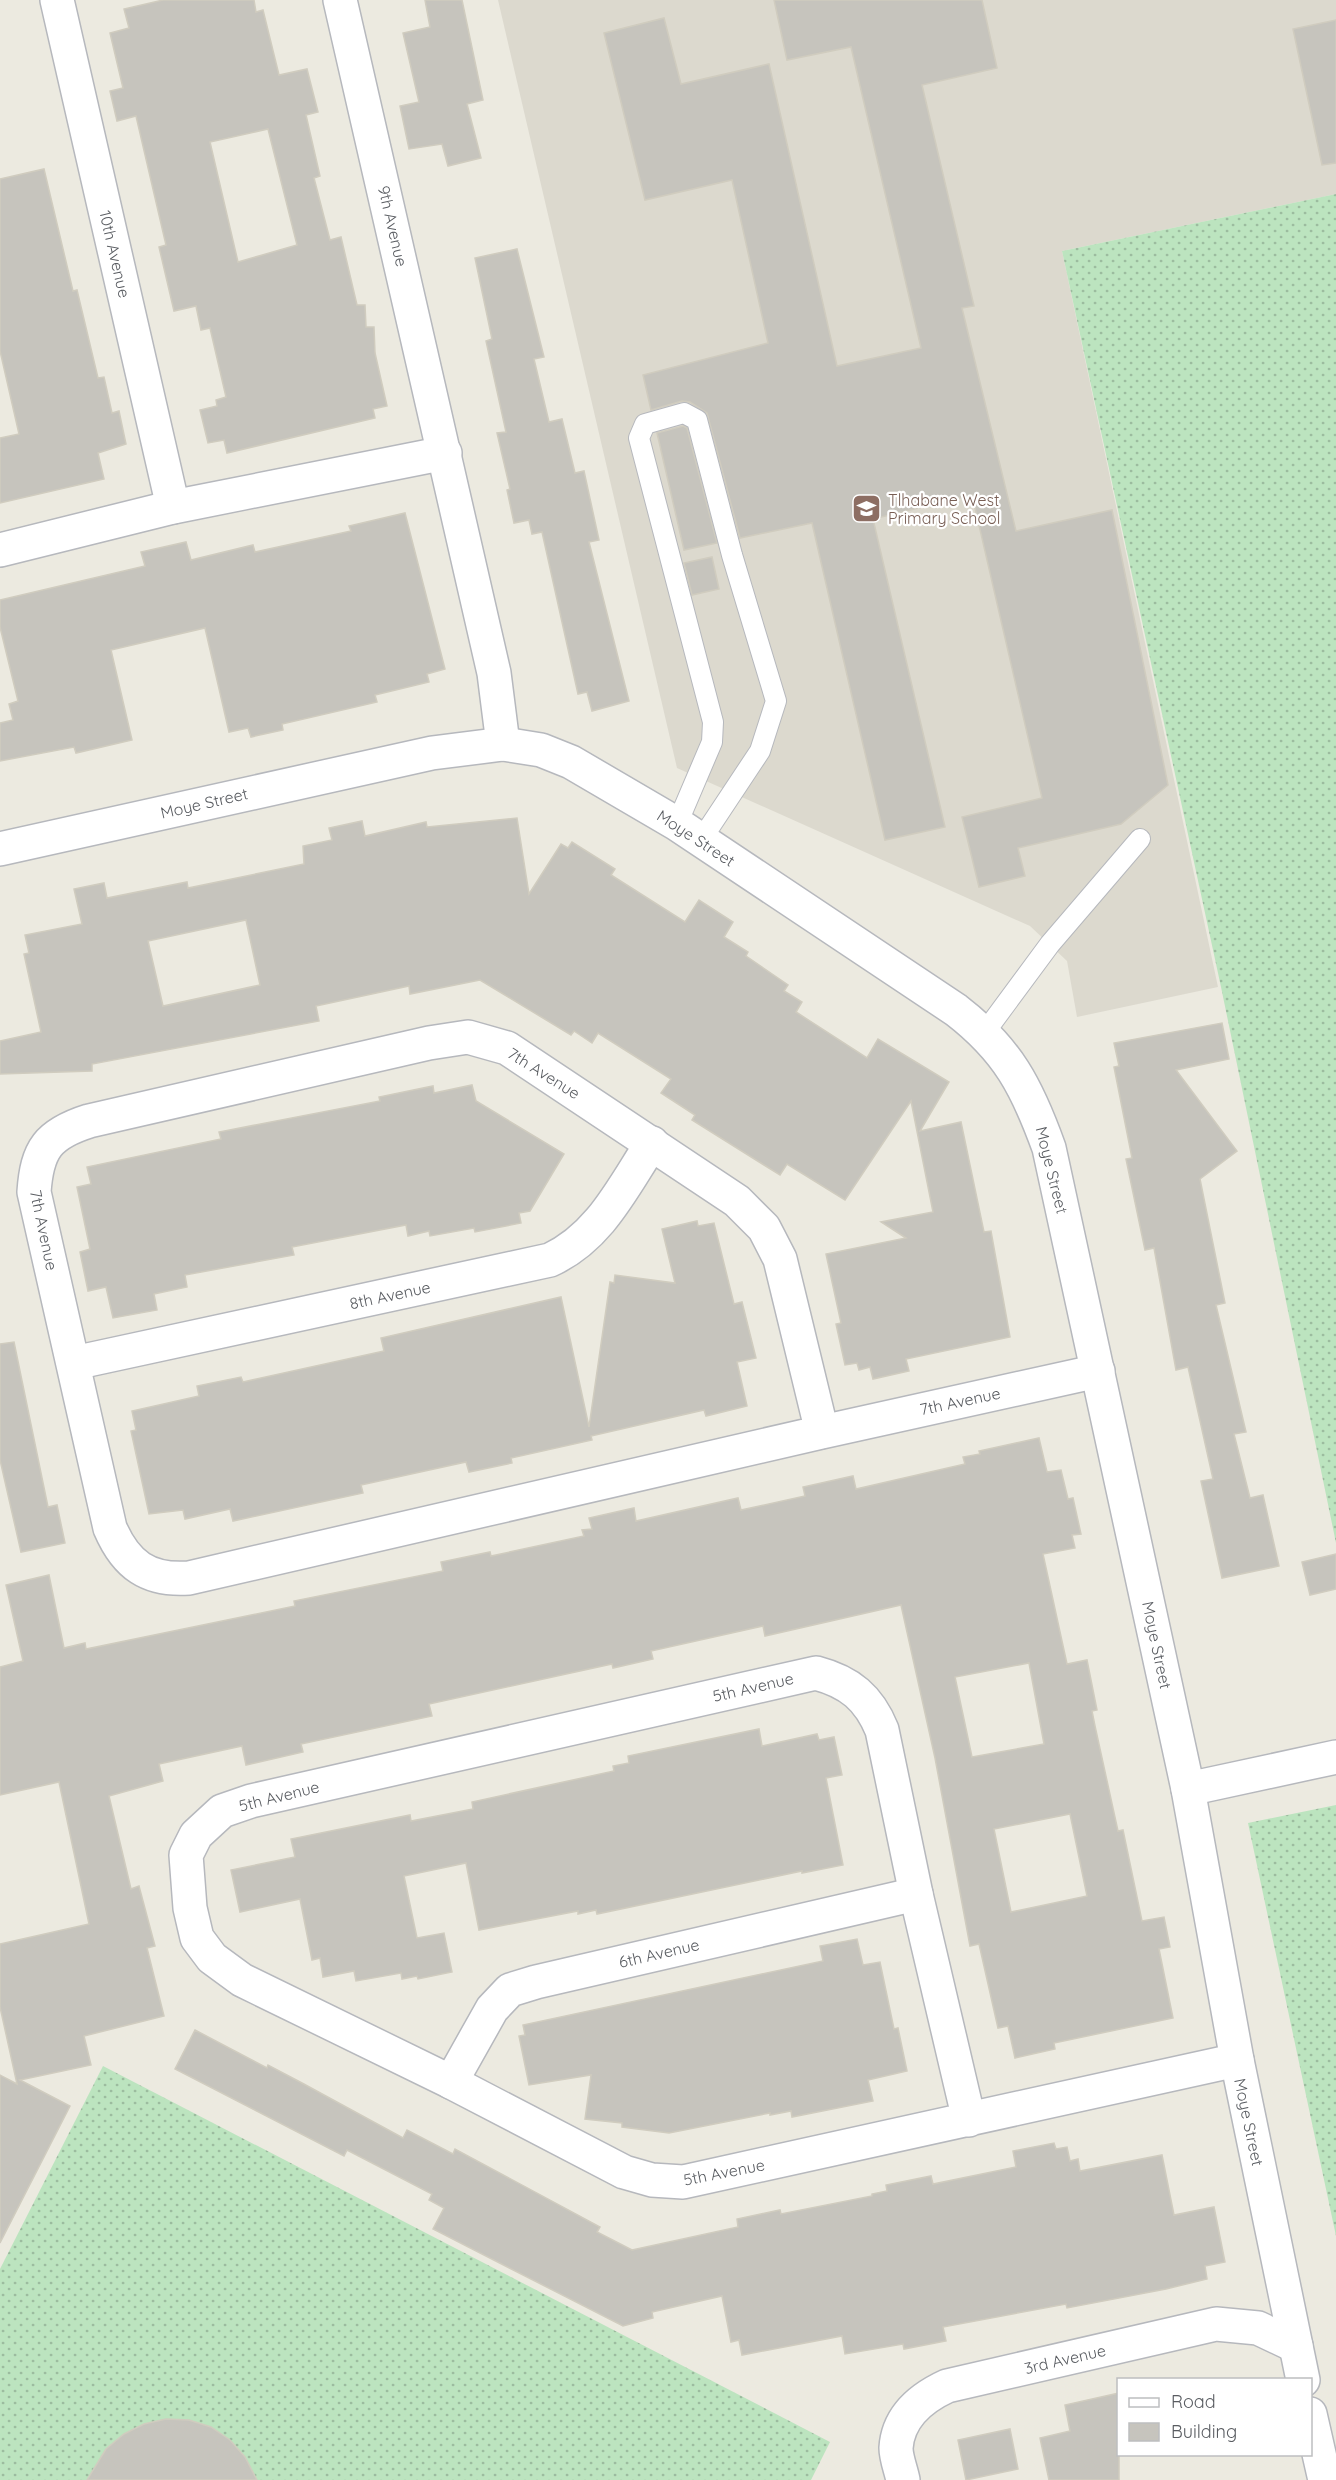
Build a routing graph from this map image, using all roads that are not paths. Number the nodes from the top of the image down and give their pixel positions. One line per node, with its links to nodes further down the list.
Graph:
1 (57, 0): 4 (street, 10th Avenue)
2 (340, 0): 3 (street, 9th Avenue)
3 (446, 453): 4 (street); 6 (street, 9th Avenue)
4 (173, 507): 5 (street)
5 (0, 550)
6 (503, 744): 7 (street, Moye Street); 9 (street, Moye Street)
7 (689, 832): 7 (lane); 10 (street, Moye Street)
8 (1140, 839): 10 (lane)
9 (0, 849)
10 (984, 1032): 13 (street, Moye Street)
11 (652, 1143): 12 (street, 8th Avenue); 12 (street, 7th Avenue); 14 (street, 7th Avenue)
12 (74, 1363): 14 (street, 7th Avenue)
13 (1098, 1371): 14 (street, 7th Avenue); 16 (street, Moye Street)
14 (822, 1432)
15 (1336, 1757): 16 (street)
16 (1188, 1789): 18 (street, Moye Street)
17 (916, 1894): 19 (street, 6th Avenue); 19 (street, 5th Avenue); 20 (street, 5th Avenue)
18 (1236, 2060): 20 (street, 5th Avenue); 21 (street, Moye Street)
19 (451, 2082): 20 (street, 5th Avenue)
20 (969, 2120)
21 (1296, 2346): 22 (street, Moye Street); 24 (street, 3rd Avenue)
22 (1303, 2378)
23 (1312, 2419): 25 (street)
24 (903, 2480)
25 (1324, 2480)

